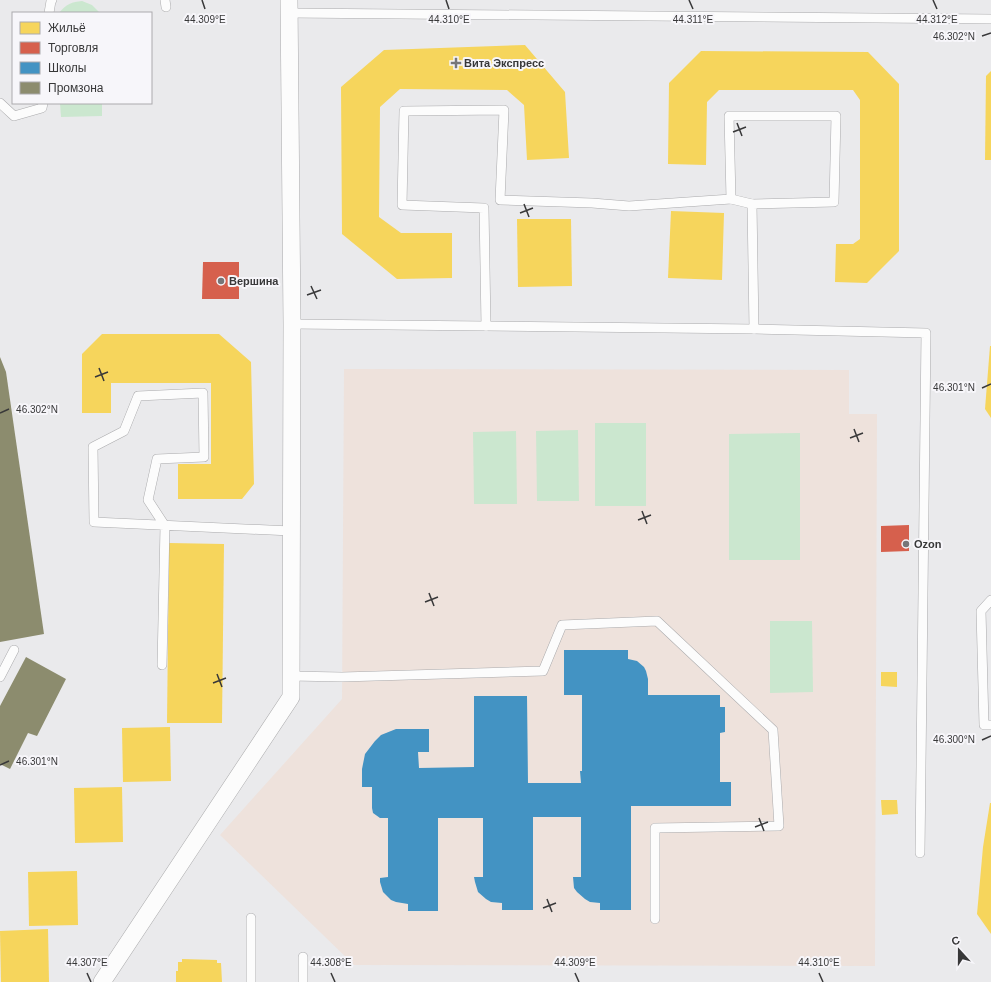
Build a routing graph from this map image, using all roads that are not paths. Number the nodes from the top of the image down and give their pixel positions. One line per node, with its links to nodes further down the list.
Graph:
1 (52, 0): 3 (lane)
2 (289, 7): 4 (lane); 11 (street)
3 (49, 12)
4 (991, 19)
5 (0, 103): 6 (lane)
6 (43, 104)
7 (731, 199): 8 (lane); 9 (lane); 9 (lane)
8 (500, 200): 10 (lane); 10 (lane)
9 (752, 204): 13 (lane)
10 (484, 208): 12 (lane)
11 (292, 324): 12 (lane); 15 (street)
12 (486, 326): 13 (lane)
13 (754, 329): 22 (lane)
14 (165, 526): 14 (lane); 15 (lane); 18 (lane)
15 (291, 531): 19 (street)
16 (991, 600): 21 (lane)
17 (14, 650): 20 (lane)
18 (162, 665)
19 (291, 676): 24 (lane); 26 (street)
20 (0, 677)
21 (991, 725)
22 (920, 853)
23 (251, 918): 27 (lane)
24 (655, 919)
25 (303, 957): 28 (lane)
26 (102, 982)
27 (251, 982)
28 (303, 982)

